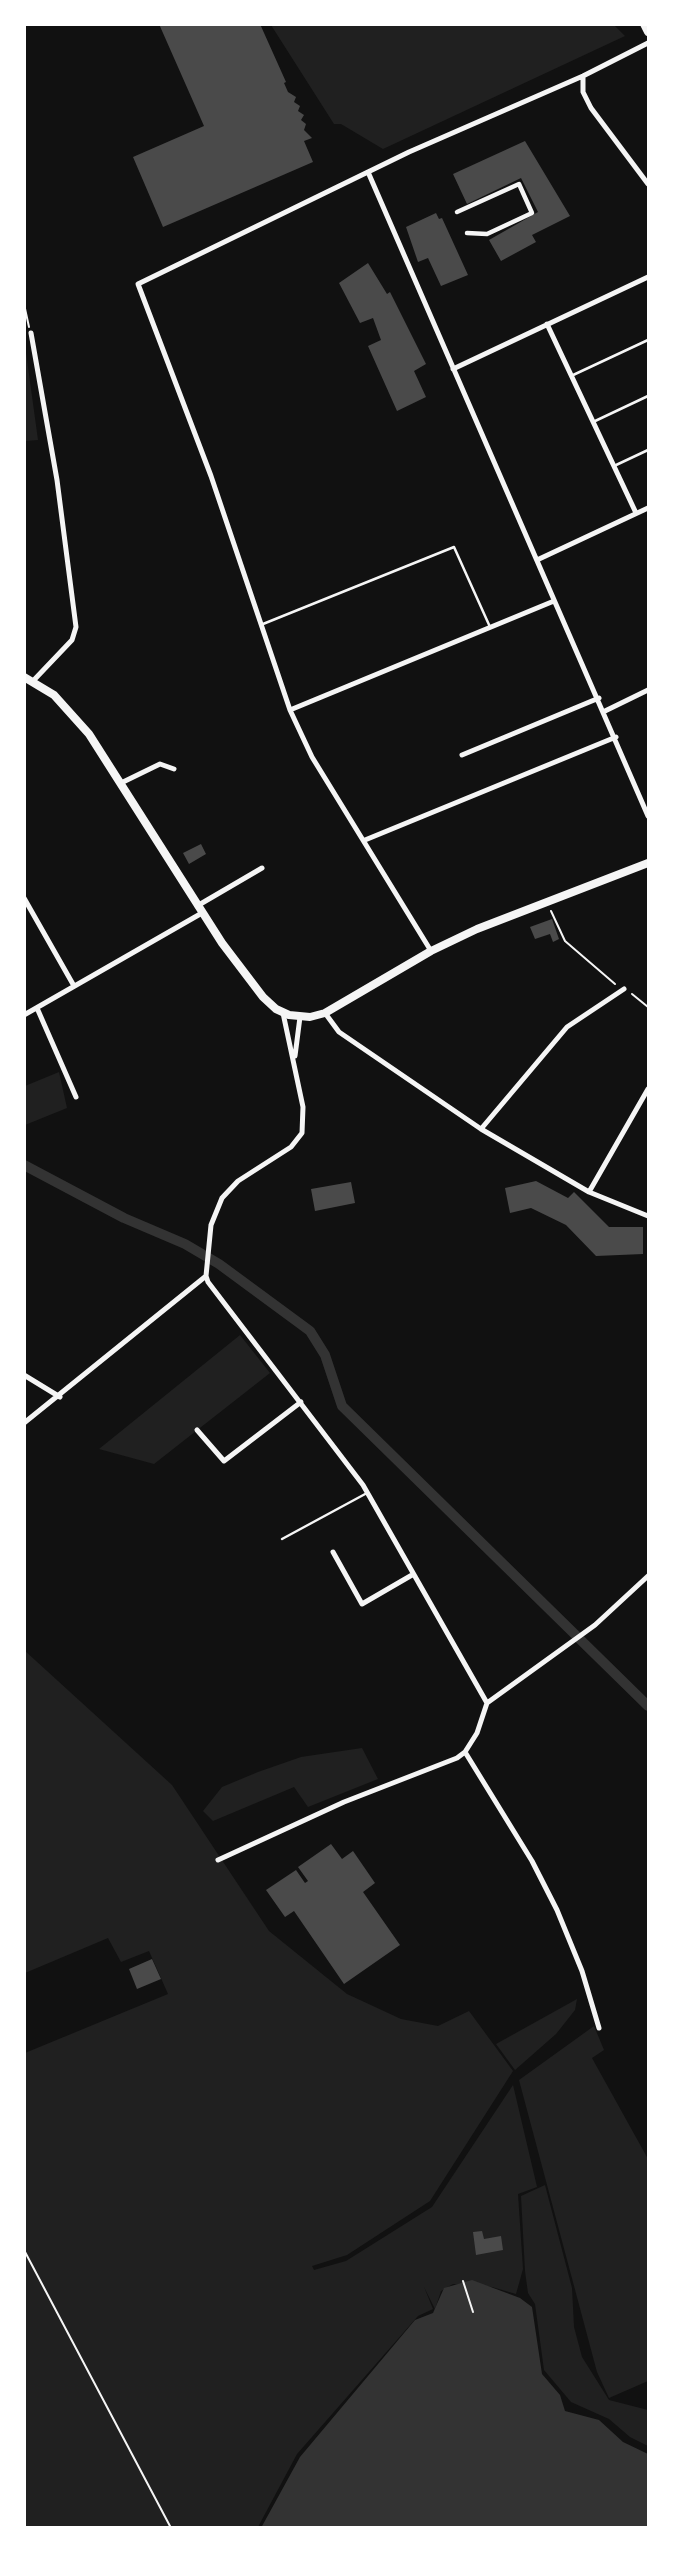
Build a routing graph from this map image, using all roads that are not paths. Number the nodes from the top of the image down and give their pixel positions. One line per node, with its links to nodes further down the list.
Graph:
1 (644, 24): 2 (main road)
2 (649, 32)
3 (649, 44): 4 (street)
4 (583, 76): 5 (street); 6 (street)
5 (368, 172): 13 (street); 23 (street)
6 (649, 184)
7 (457, 212): 8 (street)
8 (467, 233)
9 (649, 277): 10 (street)
10 (547, 324): 13 (street); 14 (street)
11 (31, 333): 25 (street)
12 (649, 340): 14 (lane)
13 (453, 369): 21 (street)
14 (571, 376): 16 (street)
15 (649, 396): 16 (lane)
16 (593, 422): 18 (street)
17 (649, 450): 18 (lane)
18 (614, 466): 20 (street)
19 (649, 508): 20 (street)
20 (636, 513): 21 (street)
21 (537, 560): 22 (street)
22 (554, 601): 24 (street); 27 (street)
23 (260, 625): 24 (lane); 28 (street)
24 (490, 627): 28 (street)
25 (29, 679): 33 (main road)
26 (649, 690): 29 (street)
27 (599, 698): 29 (street); 31 (street)
28 (290, 710): 35 (street)
29 (605, 711): 30 (street)
30 (615, 737): 34 (street); 35 (street)
31 (462, 755)
32 (174, 769): 33 (street)
33 (121, 783): 39 (main road)
34 (649, 816)
35 (365, 840): 40 (street)
36 (649, 863): 40 (main road)
37 (262, 868): 39 (street)
38 (24, 898): 41 (street)
39 (200, 910): 41 (street); 44 (main road)
40 (431, 951): 45 (main road)
41 (74, 986): 43 (street)
42 (624, 989): 51 (street)
43 (37, 1008): 46 (street); 50 (street)
44 (283, 1013): 47 (main road); 48 (street)
45 (325, 1013): 47 (main road); 51 (street)
46 (24, 1015)
47 (300, 1017): 48 (street)
48 (295, 1063): 54 (street)
49 (649, 1089): 52 (street)
50 (76, 1097)
51 (481, 1129): 52 (street)
52 (589, 1192): 53 (street)
53 (649, 1216)
54 (206, 1273): 56 (street); 57 (street)
55 (24, 1375): 56 (street)
56 (60, 1396): 58 (street)
57 (301, 1402): 59 (street); 60 (street)
58 (24, 1423)
59 (197, 1430)
60 (367, 1493): 61 (lane); 63 (street)
61 (282, 1539)
62 (333, 1552): 63 (street)
63 (412, 1575): 65 (street)
64 (649, 1576): 65 (street)
65 (488, 1703): 66 (street)
66 (465, 1752): 67 (street); 68 (street)
67 (218, 1860)
68 (599, 2028)

